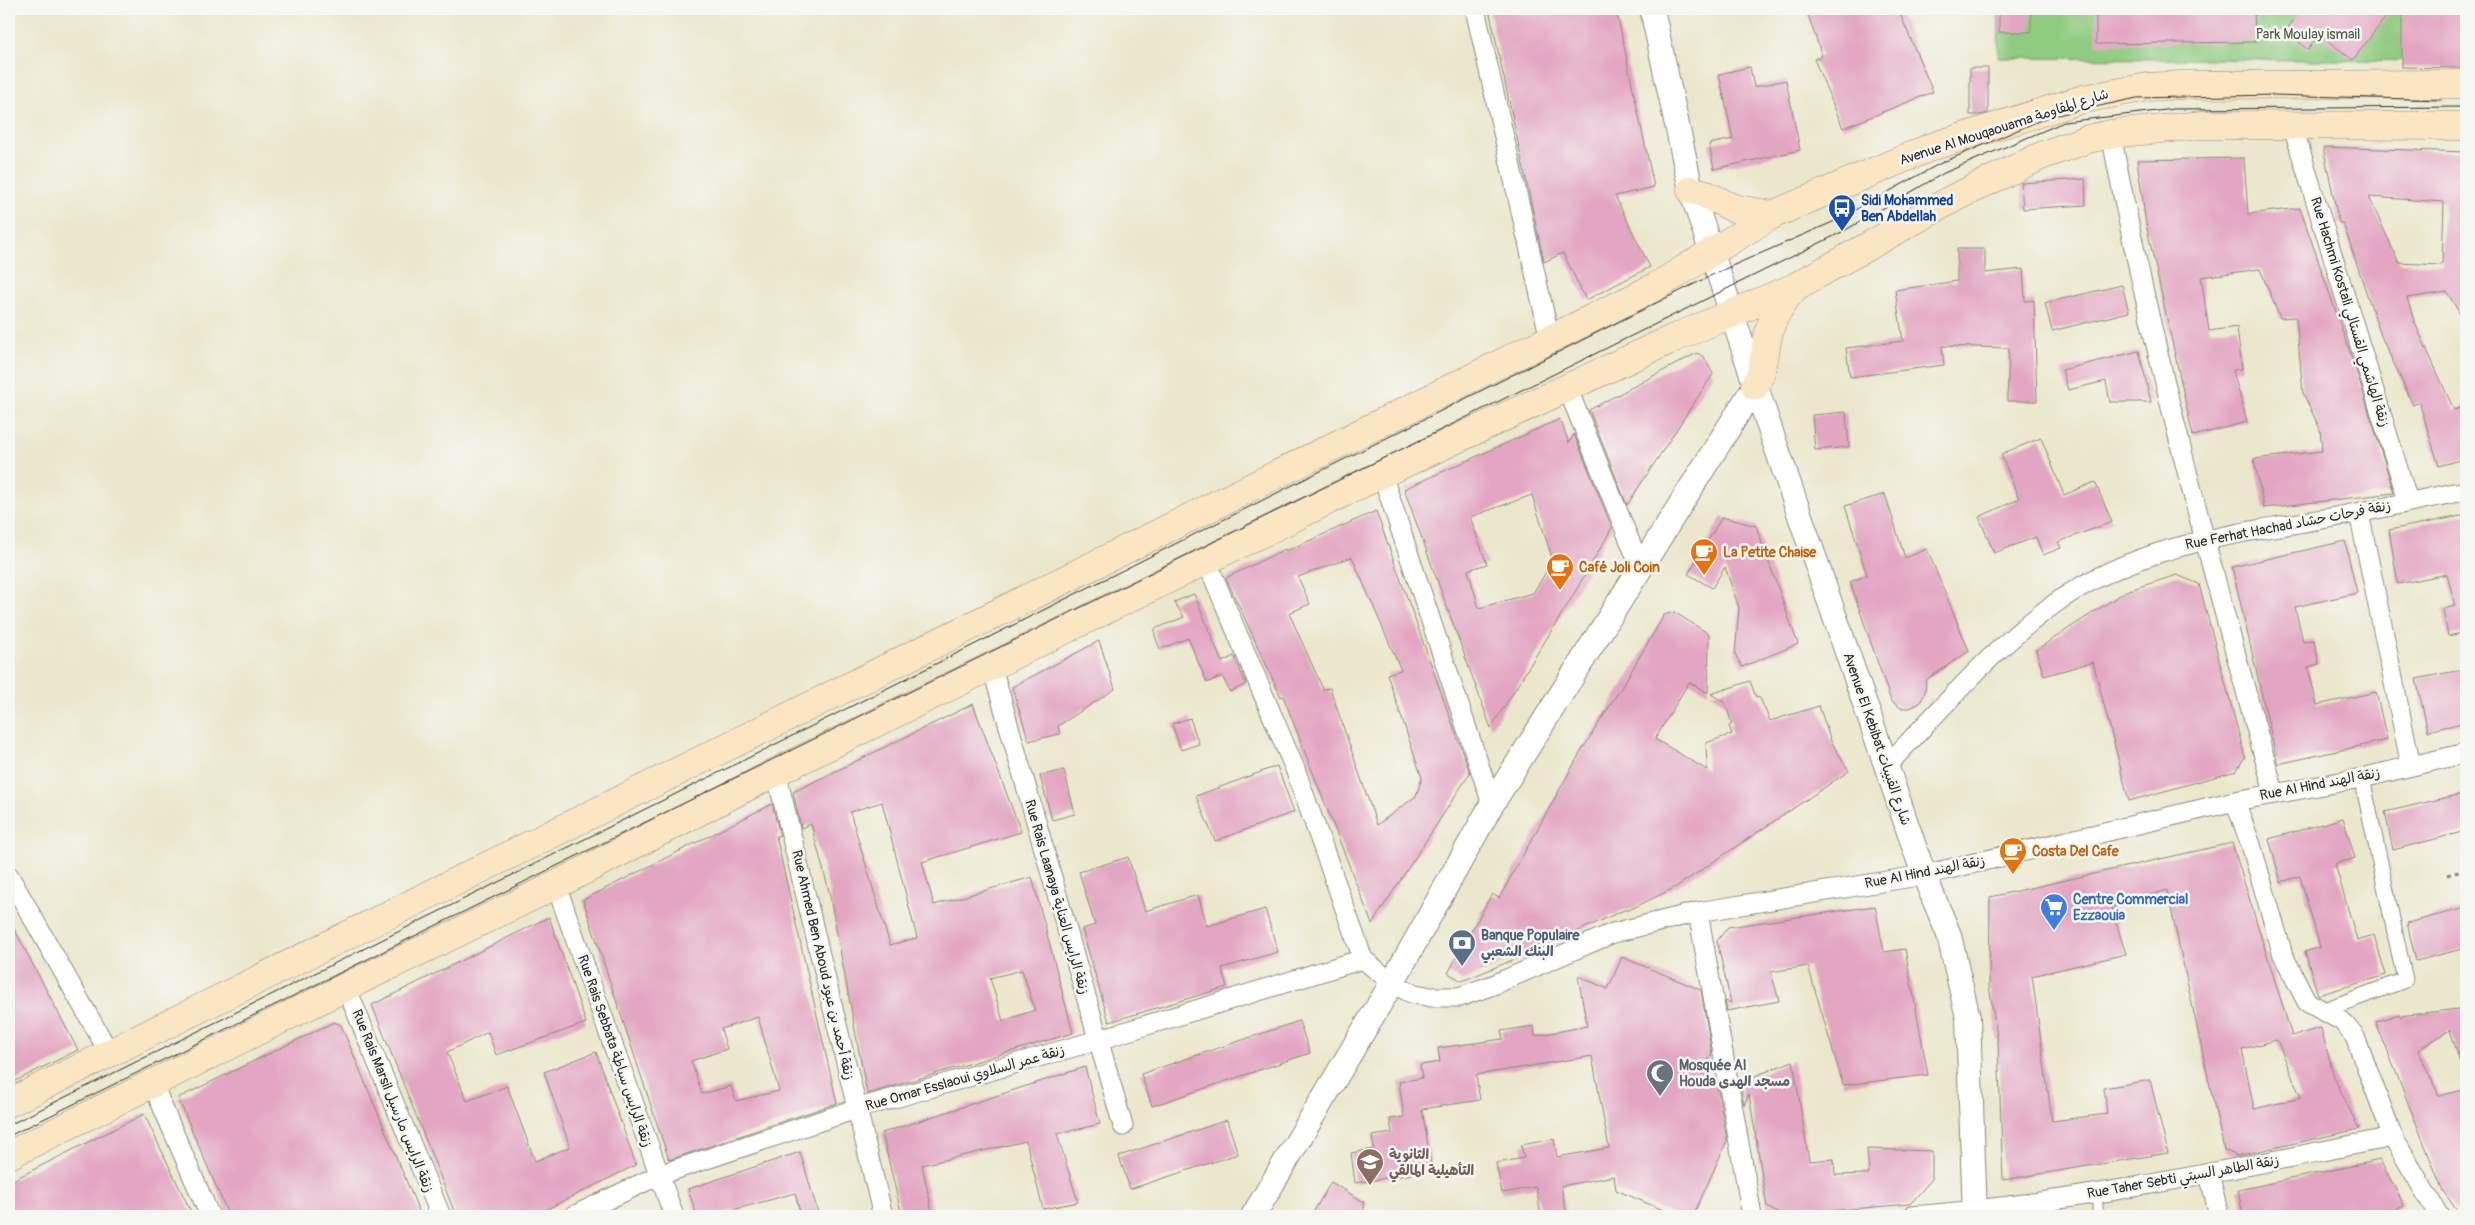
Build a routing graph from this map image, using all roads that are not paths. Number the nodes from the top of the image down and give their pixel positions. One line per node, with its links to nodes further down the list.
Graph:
1 (1475, 9): 12 (street)
2 (1652, 9): 7 (street, Avenue El Kebibat شارع القبيبات)
3 (2466, 84): 8 (main road, Avenue Al Mouqaouama شارع المقاومة)
4 (2292, 124): 5 (main road); 6 (main road); 17 (street, Rue Hachmi Kostali زنقة الهاشمي القستالي)
5 (2466, 126)
6 (2111, 134): 10 (main road); 19 (street)
7 (1691, 190): 8 (main road); 9 (street, Avenue El Kebibat شارع القبيبات)
8 (1772, 215): 9 (main road, Avenue Al Mouqaouama شارع المقاومة)
9 (1715, 262): 11 (street, Avenue El Kebibat شارع القبيبات); 12 (main road, Avenue Al Mouqaouama شارع المقاومة)
10 (1794, 287): 11 (main road); 13 (main road)
11 (1732, 314): 13 (street, Avenue El Kebibat شارع القبيبات); 14 (main road)
12 (1550, 339): 40 (main road, Avenue Al Mouqaouama شارع المقاومة)
13 (1755, 386): 21 (street); 24 (street, Avenue El Kebibat شارع القبيبات)
14 (1567, 387): 15 (main road); 21 (street)
15 (1382, 474): 20 (main road); 30 (street)
16 (2466, 491): 17 (street, Rue Ferhat Hachad زنقة فرحات حشاد)
17 (2408, 501): 18 (street, Rue Ferhat Hachad زنقة فرحات حشاد)
18 (2359, 513): 19 (street, Rue Ferhat Hachad زنقة فرحات حشاد); 25 (street)
19 (2203, 540): 24 (street, Rue Ferhat Hachad زنقة فرحات حشاد); 28 (street)
20 (1206, 560): 22 (main road); 35 (street)
21 (1640, 566): 30 (street)
22 (992, 667): 26 (main road); 39 (street, Rue Rais Laanaya زنقة الرايس العناية)
23 (2466, 754): 25 (street, Rue Al Hind زنقة الهند)
24 (1887, 764): 31 (street, Avenue El Kebibat شارع القبيبات)
25 (2411, 766): 27 (street, Rue Al Hind زنقة الهند)
26 (776, 772): 33 (main road); 43 (street, Rue Ahmed Ben Aboud زنقة أحمد بن عبود)
27 (2362, 778): 28 (street, Rue Al Hind زنقة الهند); 38 (street)
28 (2274, 792): 29 (street, Rue Al Hind زنقة الهند)
29 (2235, 800): 31 (street, Rue Al Hind زنقة الهند); 38 (street)
30 (1492, 804): 36 (street)
31 (1924, 875): 34 (street, Rue Al Hind زنقة الهند); 50 (street, Avenue El Kebibat شارع القبيبات)
32 (9, 876): 40 (street)
33 (556, 885): 37 (main road); 48 (street, Rue Rais Sebbata زنقة الرايس سباطة)
34 (1698, 912): 36 (street, Rue Al Hind زنقة الهند); 57 (street)
35 (1363, 959): 36 (street, Rue Al Hind زنقة الهند); 39 (street, Rue Omar Esslaoui زنقة عمر السلاوي)
36 (1392, 984): 56 (street)
37 (346, 987): 41 (main road); 52 (street, Rue Rais Marsil زنقة الرايس مارسيل)
38 (2322, 1011): 45 (street)
39 (1098, 1040): 43 (street, Rue Omar Esslaoui زنقة عمر السلاوي); 44 (street, Rue Rais Laanaya زنقة الرايس العناية)
40 (110, 1054): 42 (main road, Avenue Al Mouqaouama شارع المقاومة)
41 (153, 1085): 46 (main road); 51 (street)
42 (9, 1103)
43 (856, 1109): 48 (street, Rue Omar Esslaoui زنقة عمر السلاوي); 55 (street, Rue Ahmed Ben Aboud زنقة أحمد بن عبود)
44 (1123, 1126)
45 (2393, 1137): 47 (street, Rue Taher Sebti زنقة الطاهر السبتي); 61 (street)
46 (9, 1156)
47 (2209, 1173): 49 (street, Rue Taher Sebti زنقة الطاهر السبتي); 60 (street)
48 (658, 1175): 53 (street, Rue Omar Esslaoui زنقة عمر السلاوي); 54 (street, Rue Rais Sebbata زنقة الرايس سباطة)
49 (2097, 1193): 50 (street, Rue Taher Sebti زنقة الطاهر السبتي); 59 (lane)
50 (1975, 1214): 58 (street, Rue Taher Sebti زنقة الطاهر السبتي)
51 (210, 1216)
52 (441, 1216)
53 (573, 1216)
54 (674, 1216)
55 (883, 1216)
56 (1254, 1216)
57 (1752, 1216)
58 (1912, 1216)
59 (2098, 1216)
60 (2219, 1216)
61 (2439, 1216)

